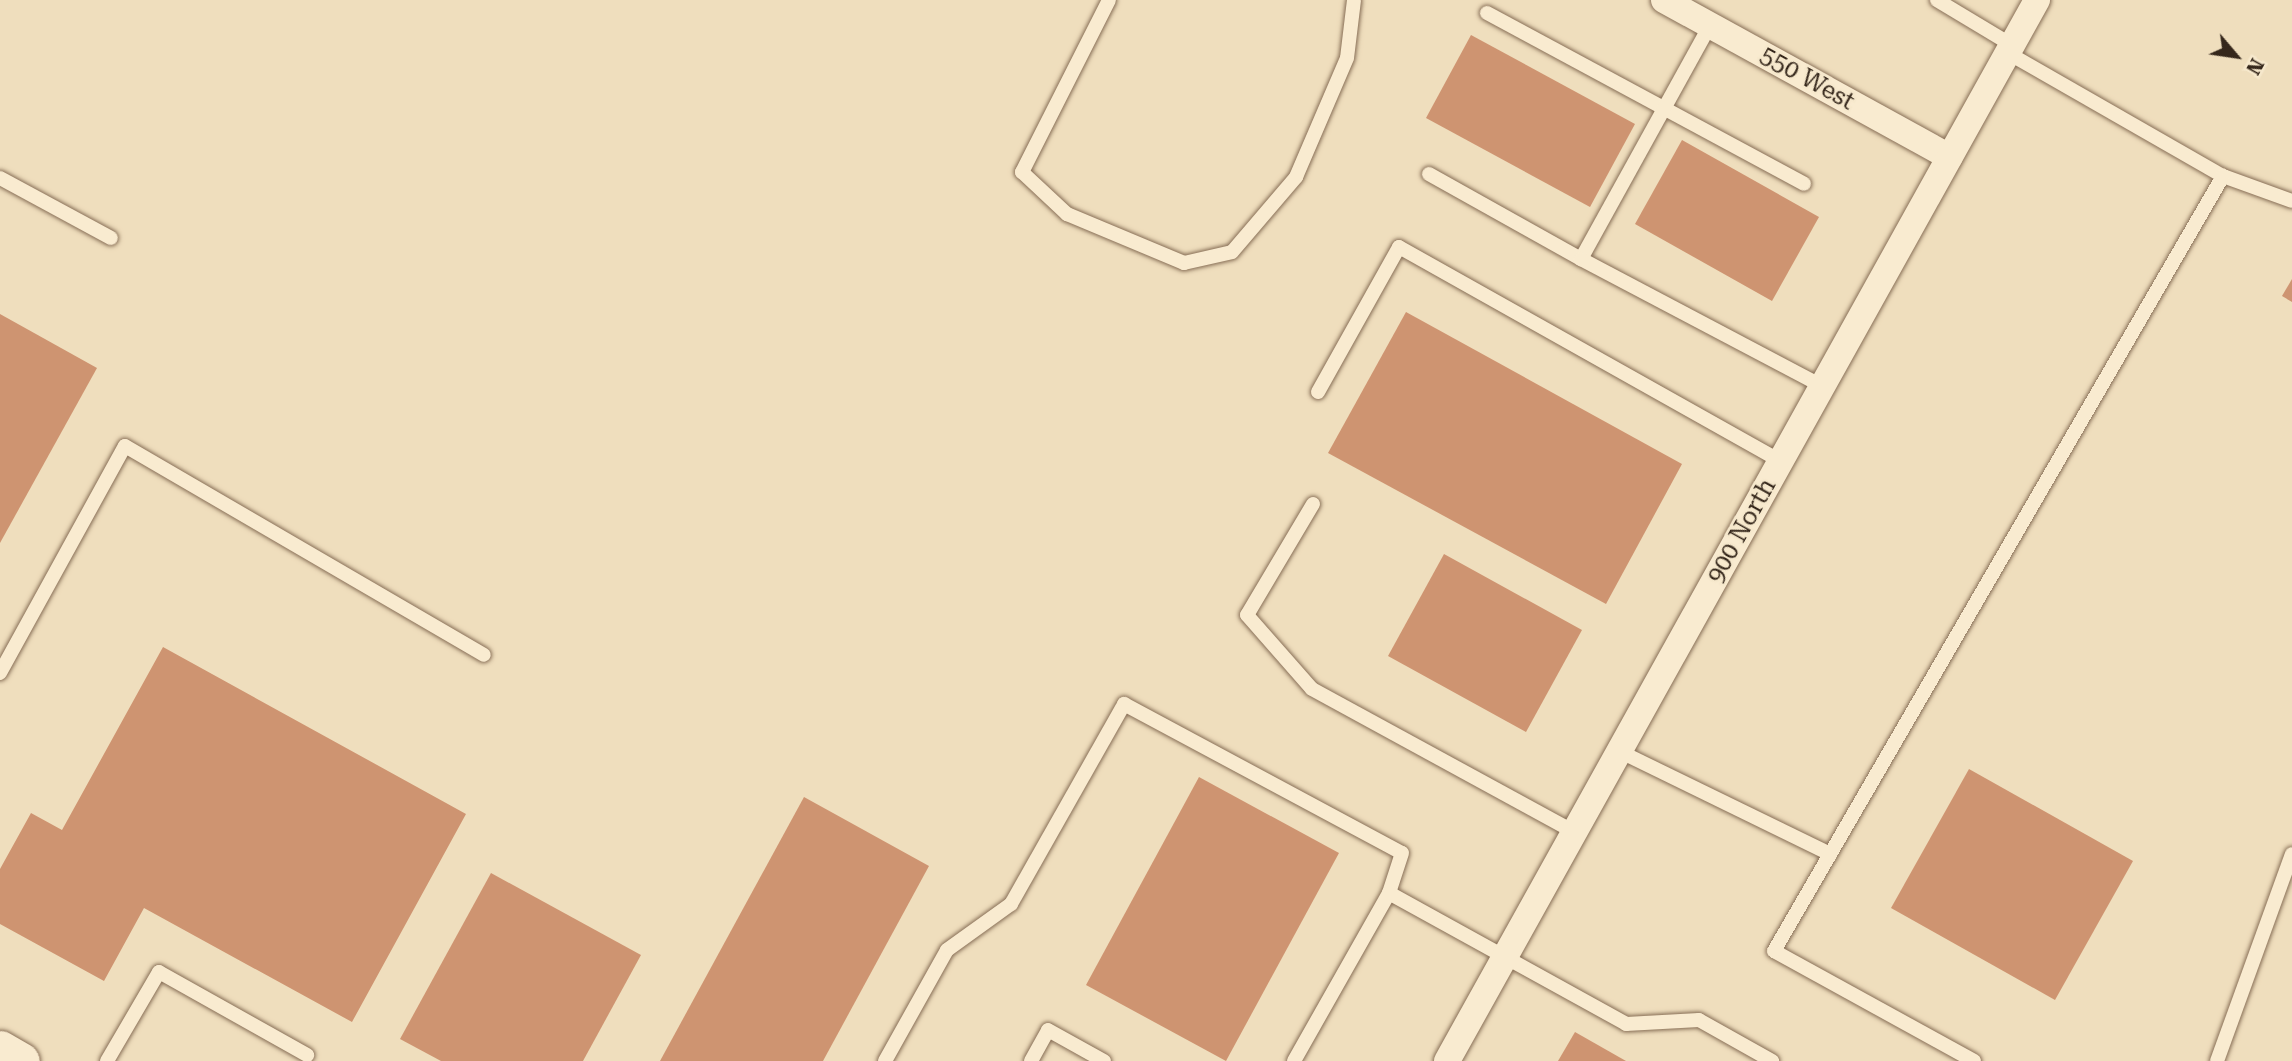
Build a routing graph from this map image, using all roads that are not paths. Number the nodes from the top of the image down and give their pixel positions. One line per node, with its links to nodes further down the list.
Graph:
1 (1110, 0): 2 (lane)
2 (1354, 0)
3 (1664, 0): 7 (street, 550 West)
4 (1937, 0): 8 (lane)
5 (2037, 0): 8 (street, 900 North)
6 (1487, 13): 9 (lane)
7 (1710, 25): 9 (lane); 10 (street, 550 West)
8 (2010, 49): 10 (street, 900 North); 12 (lane)
9 (1665, 108): 14 (lane); 17 (lane)
10 (1950, 157): 18 (street, 900 North)
11 (1429, 174): 17 (lane)
12 (2223, 176): 15 (lane); 27 (lane)
13 (0, 178): 16 (lane)
14 (1804, 184)
15 (2292, 201)
16 (111, 238)
17 (1581, 258): 18 (lane)
18 (1822, 386): 20 (street, 900 North)
19 (1318, 392): 20 (lane)
20 (1781, 461): 24 (street, 900 North)
21 (1313, 503): 25 (lane)
22 (484, 655): 23 (lane)
23 (0, 673)
24 (1619, 751): 25 (street, 900 North); 27 (lane)
25 (1574, 832): 29 (street, 900 North)
26 (2292, 853): 41 (lane)
27 (1830, 854): 40 (lane)
28 (1389, 893): 29 (lane); 34 (lane); 37 (lane)
29 (1505, 957): 38 (street, 900 North); 39 (lane)
30 (0, 1049): 32 (street)
31 (307, 1055): 33 (lane)
32 (21, 1061)
33 (107, 1061)
34 (885, 1061)
35 (1031, 1061): 36 (lane)
36 (1104, 1061)
37 (1294, 1061)
38 (1447, 1061)
39 (1772, 1061)
40 (1974, 1061)
41 (2217, 1061)

